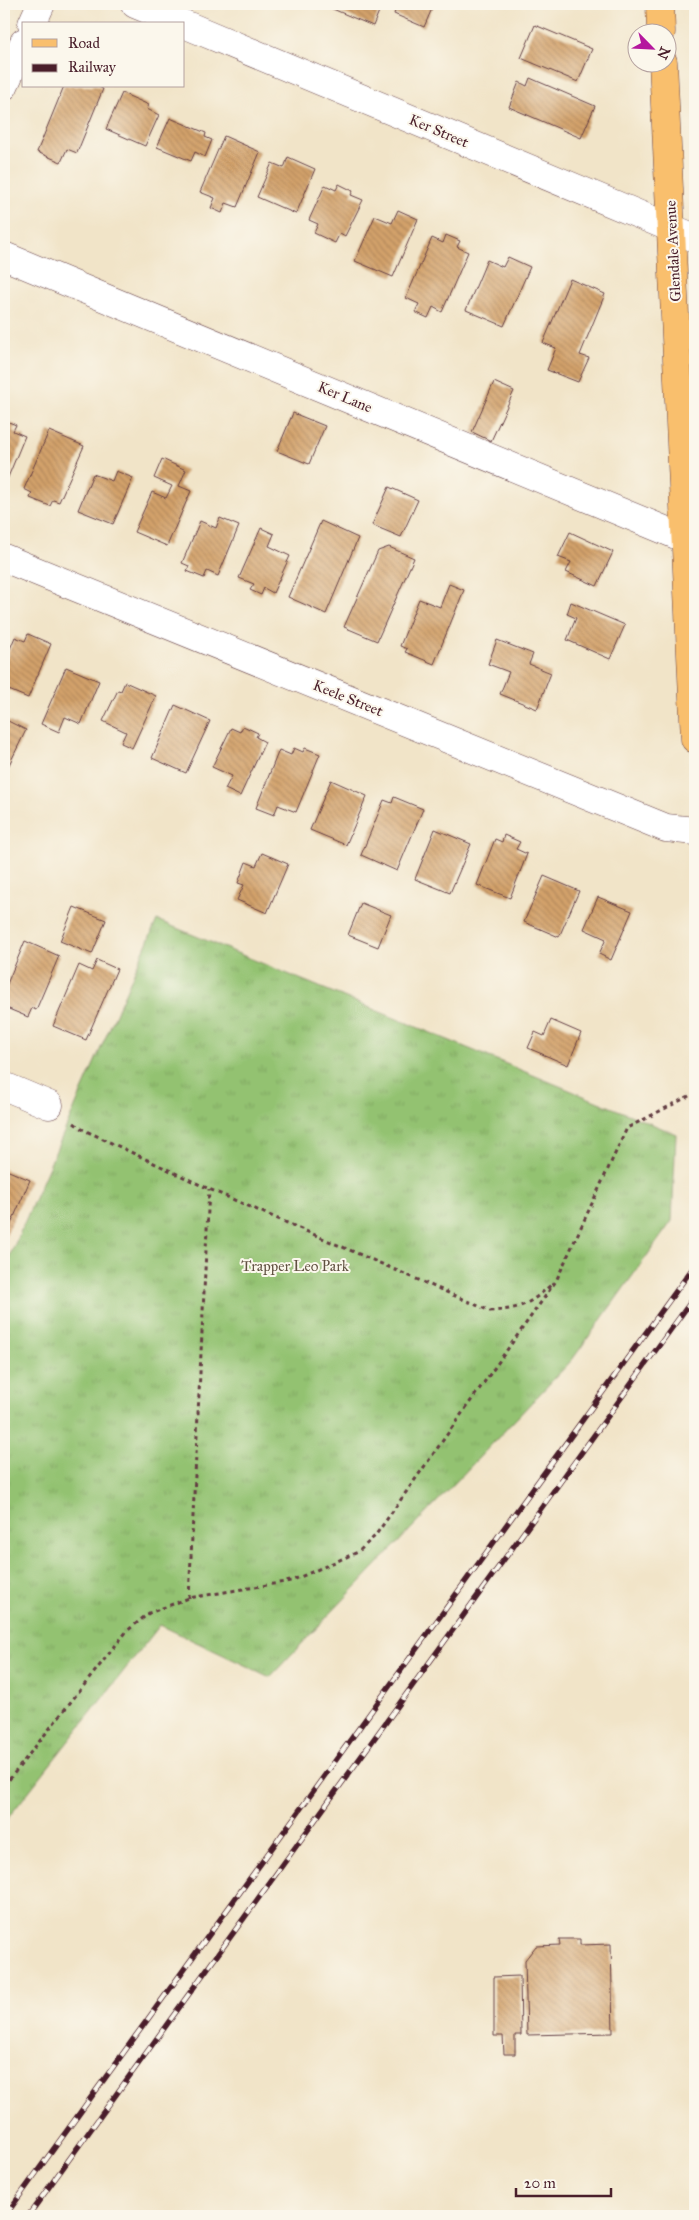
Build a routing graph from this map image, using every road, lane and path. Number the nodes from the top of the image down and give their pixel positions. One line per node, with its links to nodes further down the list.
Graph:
1 (41, 4): 4 (street)
2 (135, 4): 5 (street, Ker Street)
3 (660, 4): 6 (main road)
4 (33, 22)
5 (178, 22)
6 (661, 22)
7 (185, 25): 11 (street, Ker Street)
8 (22, 46): 10 (street)
9 (664, 72): 11 (main road, Glendale Avenue)
10 (4, 86)
11 (684, 234): 13 (main road, Glendale Avenue)
12 (4, 256): 13 (street, Ker Lane)
13 (686, 539): 15 (main road, Glendale Avenue)
14 (4, 558): 16 (street, Keele Street)
15 (695, 739)
16 (695, 831)
17 (4, 1086): 19 (street)
18 (695, 1093): 21 (path)
19 (49, 1105): 20 (path)
20 (209, 1189): 21 (path); 22 (path)
21 (556, 1282): 22 (path)
22 (189, 1598): 23 (path)
23 (4, 1786)

